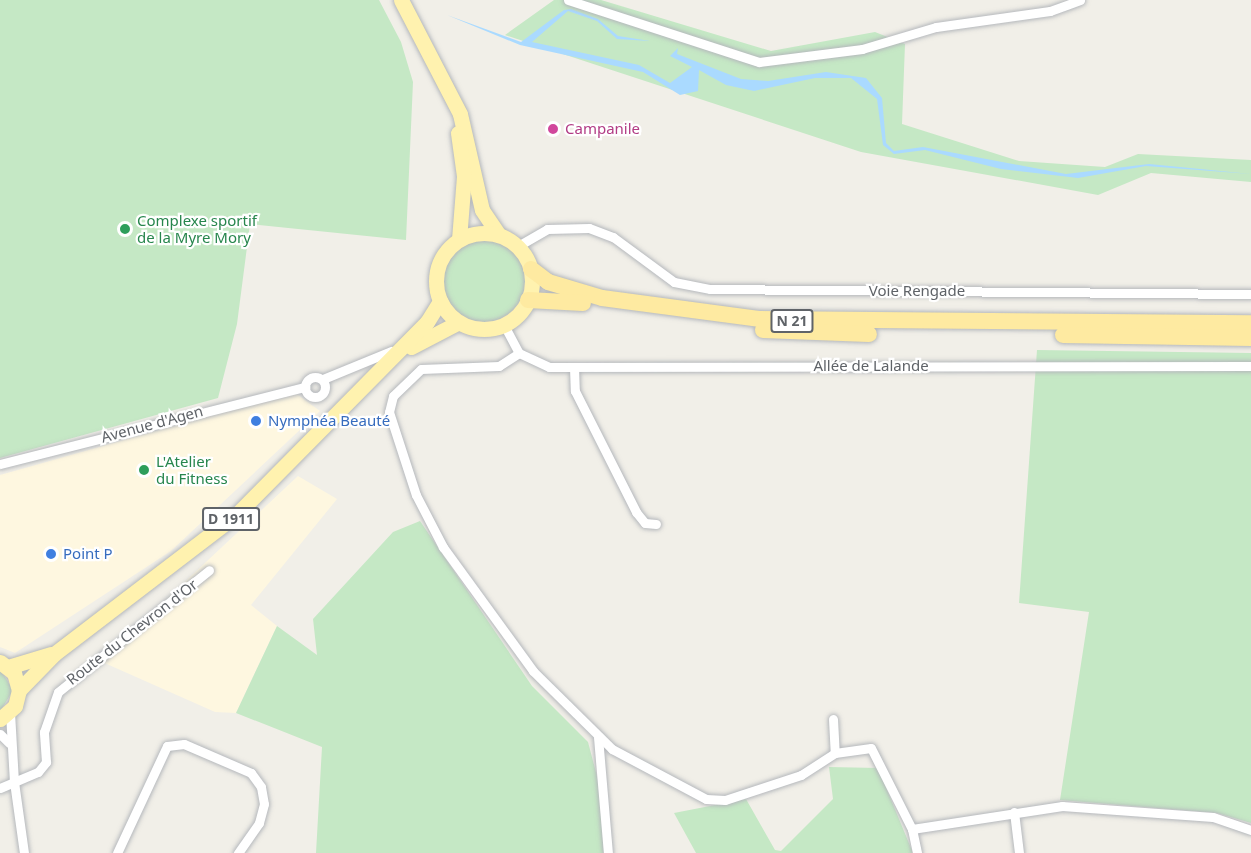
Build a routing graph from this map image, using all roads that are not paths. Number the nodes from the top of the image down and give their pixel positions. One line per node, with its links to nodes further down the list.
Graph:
1 (403, 0): 4 (main road)
2 (568, 0): 3 (street)
3 (1080, 0)
4 (443, 81): 5 (main road); 6 (main road)
5 (498, 234): 6 (main road); 7 (main road)
6 (459, 239): 11 (main road)
7 (518, 246): 8 (main road); 9 (street, Voie Rengade)
8 (531, 269): 10 (main road); 13 (highway, N 21)
9 (1251, 294)
10 (528, 300): 14 (main road); 15 (highway, N 21)
11 (440, 301): 12 (main road); 16 (main road, D 1911)
12 (459, 322): 14 (main road); 18 (main road, D 1911)
13 (1251, 323)
14 (504, 325): 17 (street)
15 (1251, 338)
16 (407, 343): 18 (main road, D 1911); 21 (street)
17 (519, 353): 20 (street, Allée de Lalande); 32 (street)
18 (388, 362): 26 (main road, D 1911)
19 (1251, 366): 20 (street, Allée de Lalande)
20 (574, 367): 24 (street)
21 (322, 379): 22 (street); 22 (street)
22 (305, 387): 23 (street, Avenue d'Agen)
23 (0, 464)
24 (656, 524)
25 (209, 570): 35 (street, Route du Chevron d'Or)
26 (54, 654): 27 (main road, D 1911); 28 (main road, D 1911)
27 (4, 664): 28 (main road)
28 (19, 690): 29 (main road)
29 (5, 716): 33 (street)
30 (833, 719): 34 (street)
31 (0, 734): 33 (street)
32 (598, 737): 34 (street); 43 (street)
33 (9, 743): 35 (street)
34 (835, 753): 38 (street)
35 (14, 782): 36 (street); 40 (street)
36 (0, 788)
37 (1014, 812): 38 (street); 39 (street); 45 (street)
38 (912, 829): 44 (street)
39 (1251, 830)
40 (24, 853)
41 (117, 853): 42 (street)
42 (237, 853)
43 (608, 853)
44 (917, 853)
45 (1019, 853)

